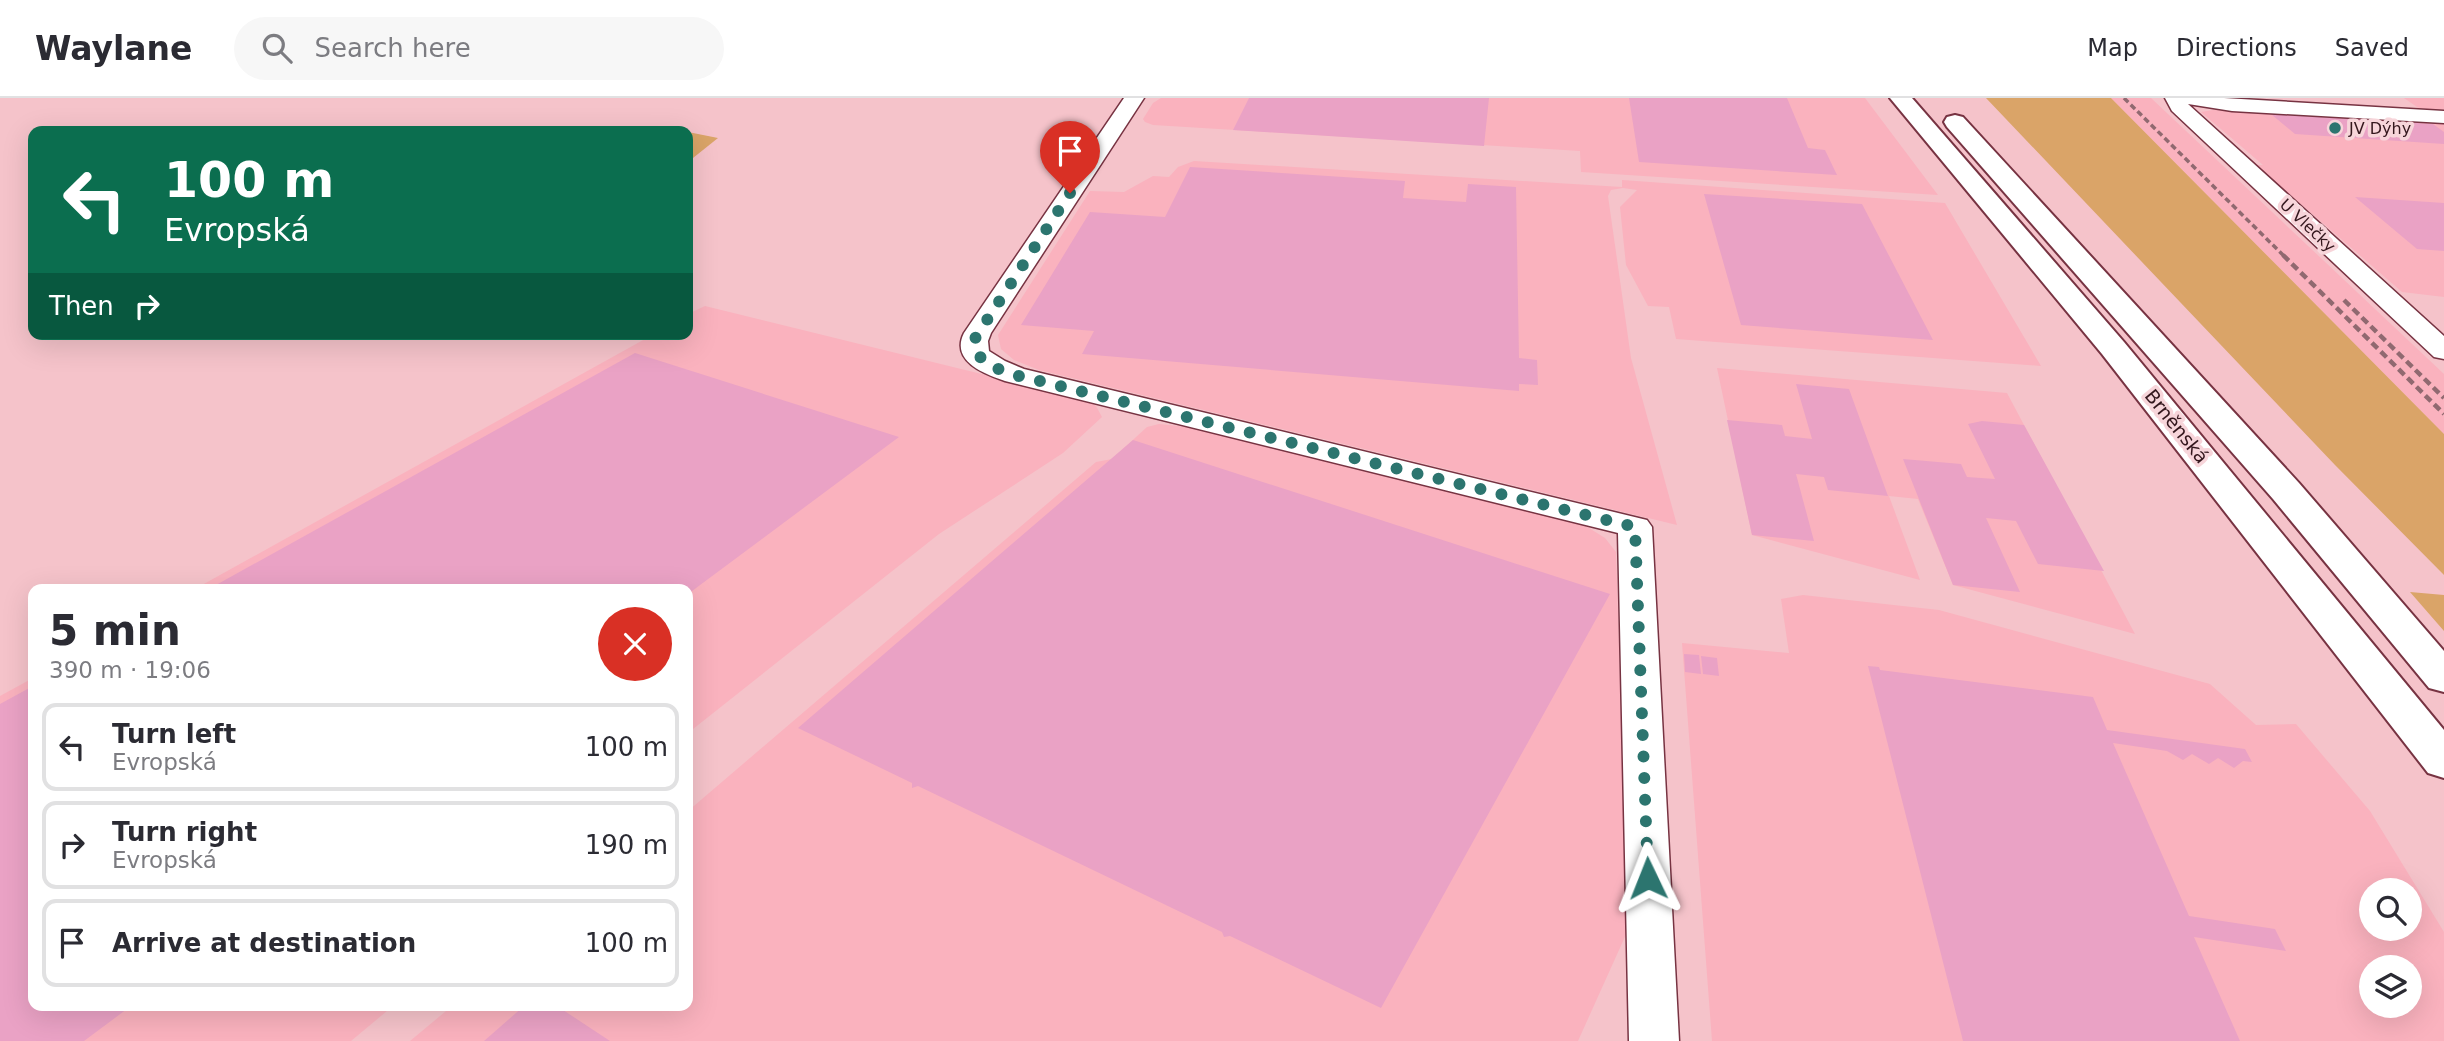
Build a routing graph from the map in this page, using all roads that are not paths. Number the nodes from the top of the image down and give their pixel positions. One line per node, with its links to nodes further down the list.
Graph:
1 (1134, 98): 10 (street)
2 (1901, 98): 9 (highway, Brněnská)
3 (1933, 98): 8 (highway, Brněnská)
4 (2175, 98): 7 (street, U Vlečky)
5 (2183, 98): 6 (street)
6 (2444, 117)
7 (2444, 351)
8 (2444, 678)
9 (2444, 761)
10 (1654, 1041)

